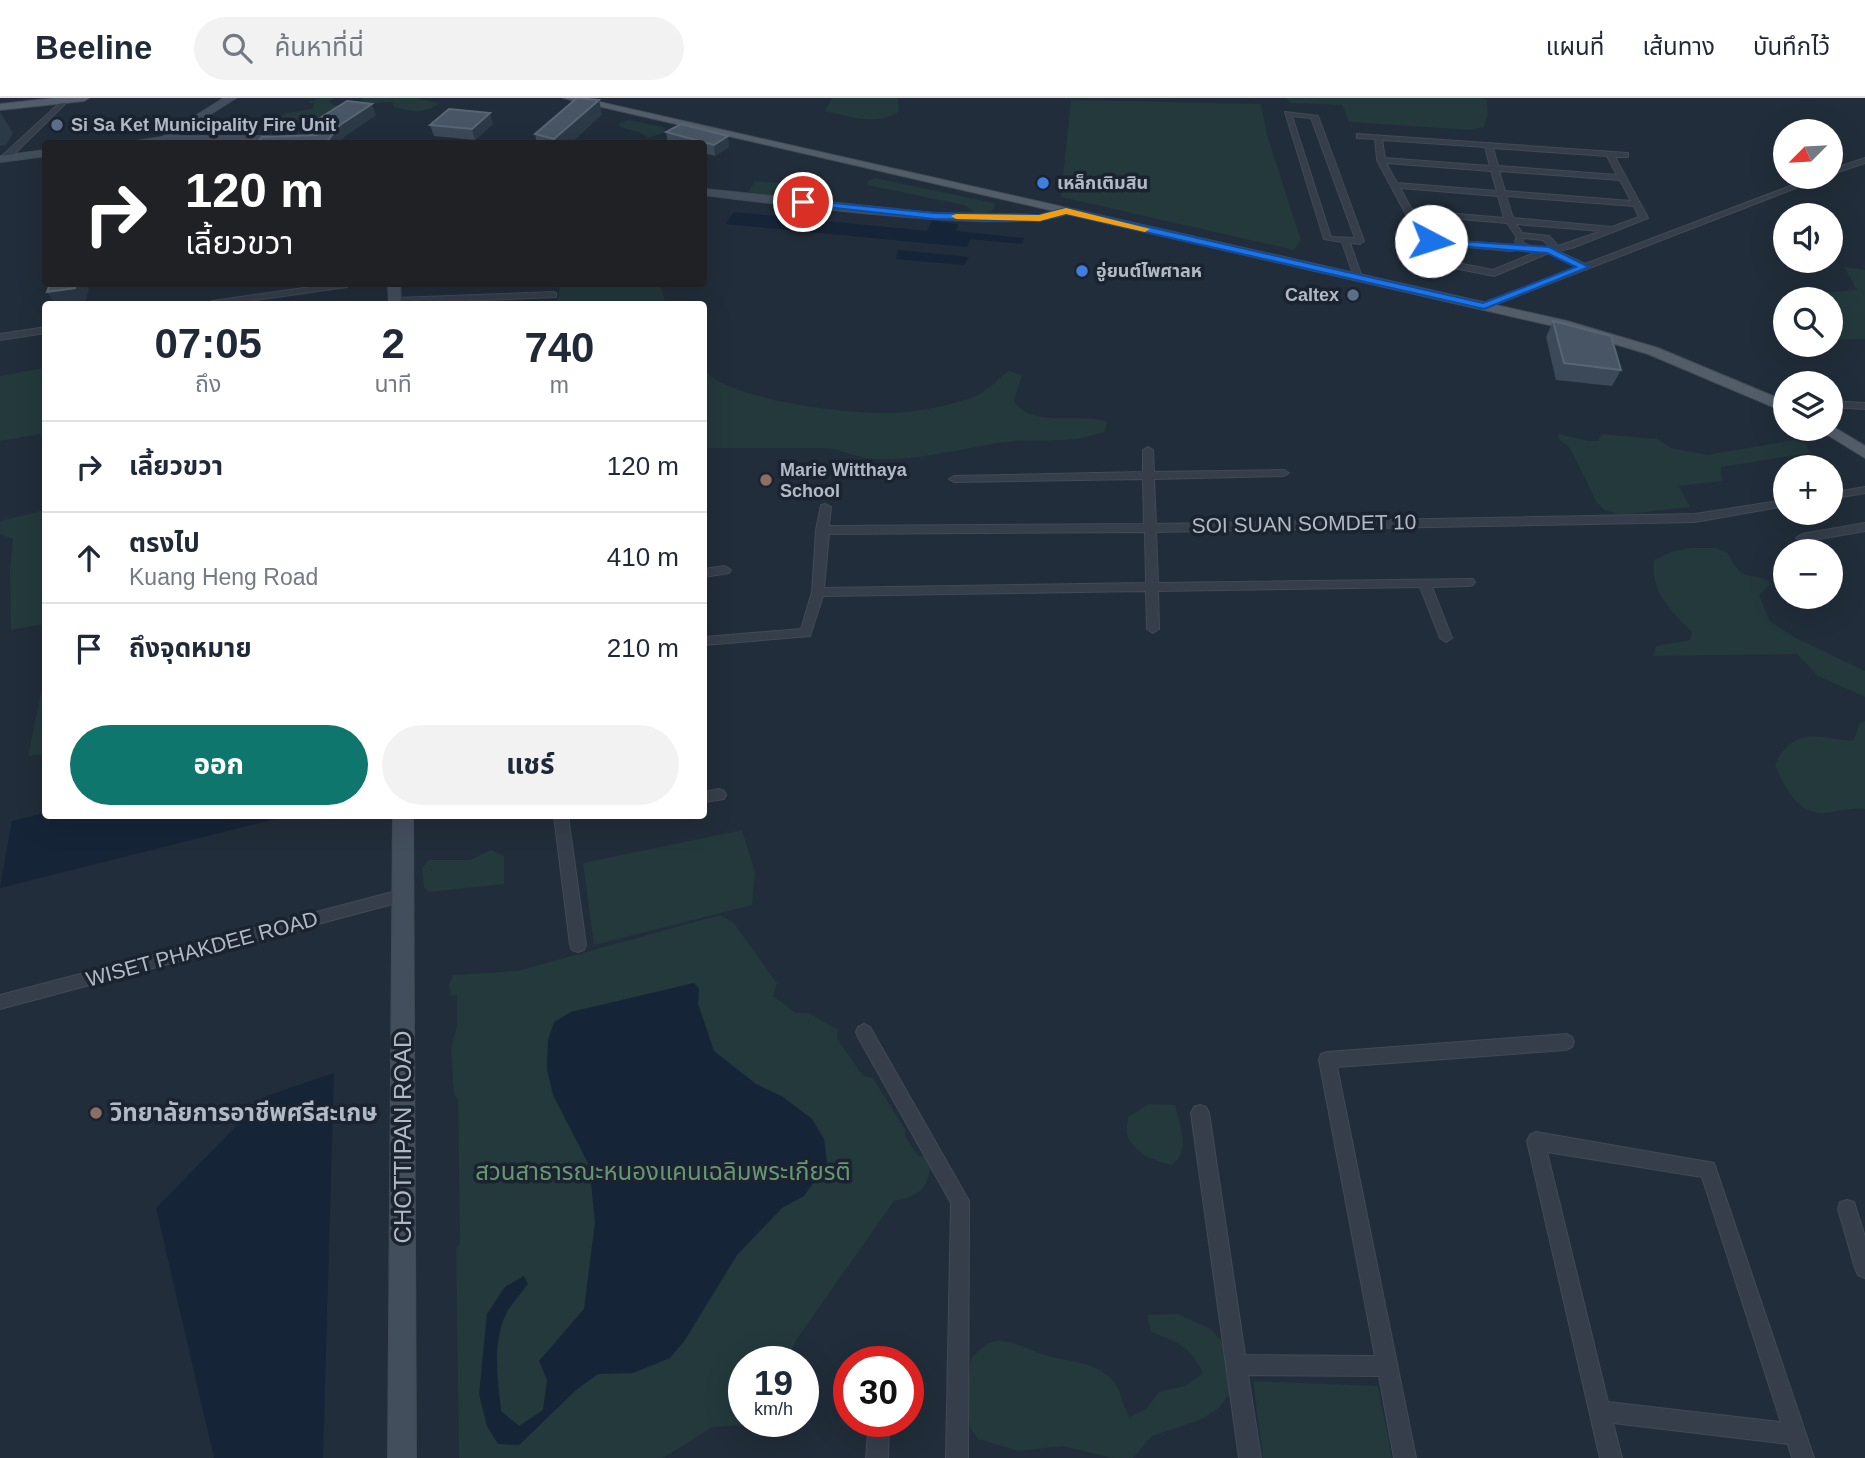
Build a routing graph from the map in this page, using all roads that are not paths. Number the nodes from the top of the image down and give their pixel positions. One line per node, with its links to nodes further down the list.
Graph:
1 (231, 98): 7 (street)
2 (568, 98): 25 (main road)
3 (75, 99): 4 (main road); 14 (street)
4 (0, 107)
5 (1360, 136): 6 (street)
6 (1378, 137): 10 (street); 15 (street)
7 (166, 138): 8 (street); 9 (street)
8 (151, 140)
9 (272, 140)
10 (1488, 145): 12 (street); 18 (street)
11 (42, 154): 14 (street)
12 (1611, 154): 13 (street); 19 (street)
13 (1625, 155)
14 (2, 159)
15 (1381, 160): 18 (street); 20 (street)
16 (1865, 160): 17 (street)
17 (1843, 168)
18 (1494, 169): 19 (street); 23 (street)
19 (1623, 178): 24 (street)
20 (1394, 185): 23 (street); 26 (street)
21 (1789, 189): 33 (street)
22 (707, 192): 25 (street)
23 (1501, 193): 24 (street); 27 (street)
24 (1637, 204): 28 (street)
25 (1066, 211): 34 (main road)
26 (1409, 212): 27 (street); 30 (street)
27 (1509, 220): 28 (street); 31 (street)
28 (1614, 229): 32 (street)
29 (1345, 240): 29 (street); 34 (street)
30 (1431, 241): 31 (street); 32 (street)
31 (1521, 241): 32 (street); 32 (street)
32 (1549, 250): 33 (street)
33 (1584, 267): 39 (street)
34 (1358, 277): 39 (main road)
35 (327, 287): 37 (street)
36 (553, 295): 38 (street)
37 (232, 301)
38 (434, 301)
39 (1484, 306): 42 (main road)
40 (42, 331): 41 (street)
41 (0, 337)
42 (1773, 402)
43 (1843, 405): 44 (street)
44 (1865, 406)
45 (1843, 439): 47 (main road)
46 (1148, 450): 49 (street)
47 (1865, 453)
48 (1284, 473): 49 (street)
49 (1149, 477): 50 (street); 56 (street)
50 (954, 479)
51 (1865, 490): 52 (street)
52 (1843, 494)
53 (1773, 505): 56 (street, SOI SUAN SOMDET 10)
54 (825, 507): 57 (street)
55 (1865, 527): 58 (street)
56 (1150, 528): 57 (street, SOI SUAN SOMDET 10); 63 (street)
57 (822, 530): 64 (street)
58 (1802, 538)
59 (724, 570): 60 (street)
60 (707, 573)
61 (1469, 582): 62 (street)
62 (1424, 583): 63 (street); 66 (street)
63 (1152, 587): 64 (street); 65 (street)
64 (818, 592): 67 (street)
65 (1153, 629)
66 (1446, 638)
67 (707, 641)
68 (719, 795): 69 (street)
69 (707, 797)
70 (403, 819): 72 (street, CHOTTIPAN ROAD)
71 (566, 819): 73 (street)
72 (404, 895): 74 (street, WISET PHAKDEE ROAD); 85 (street, CHOTTIPAN ROAD)
73 (578, 946)
74 (0, 1002)
75 (864, 1032): 87 (street)
76 (1566, 1042): 81 (street)
77 (1200, 1113): 80 (street)
78 (1847, 1209): 79 (street)
79 (1865, 1268)
80 (1238, 1365): 81 (street); 88 (street)
81 (1387, 1366): 89 (street)
82 (1600, 1411): 83 (street); 83 (street); 90 (street)
83 (1795, 1434): 91 (street)
84 (878, 1437): 86 (street)
85 (402, 1458)
86 (877, 1458)
87 (957, 1458)
88 (1250, 1458)
89 (1405, 1458)
90 (1611, 1458)
91 (1803, 1458)

